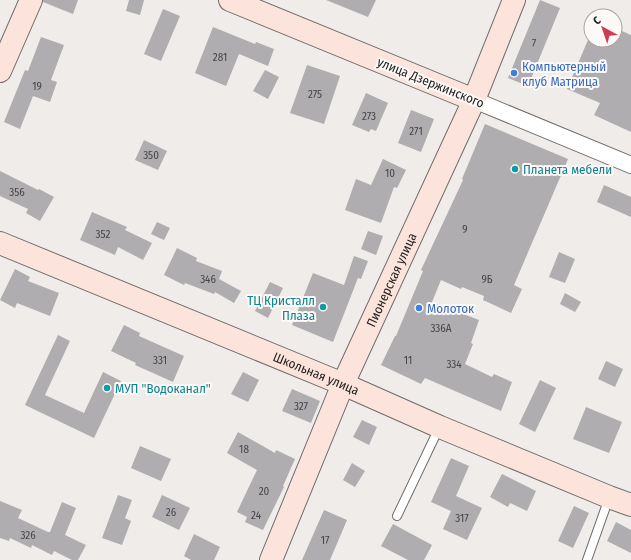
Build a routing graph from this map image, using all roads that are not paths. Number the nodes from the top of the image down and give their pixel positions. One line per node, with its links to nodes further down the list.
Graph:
1 (31, 0): 4 (street)
2 (230, 0): 5 (street, улица Дзержинского)
3 (514, 0): 5 (street, Пионерская улица)
4 (0, 71)
5 (474, 100): 6 (street, улица Дзержинского); 8 (street, Пионерская улица)
6 (631, 165)
7 (0, 243): 8 (street, Школьная улица)
8 (343, 384): 9 (street, Школьная улица); 13 (street, Пионерская улица)
9 (440, 427): 10 (street, Школьная улица); 12 (lane)
10 (609, 497): 11 (street, Школьная улица); 14 (lane)
11 (631, 505)
12 (397, 516)
13 (271, 560)
14 (588, 560)

